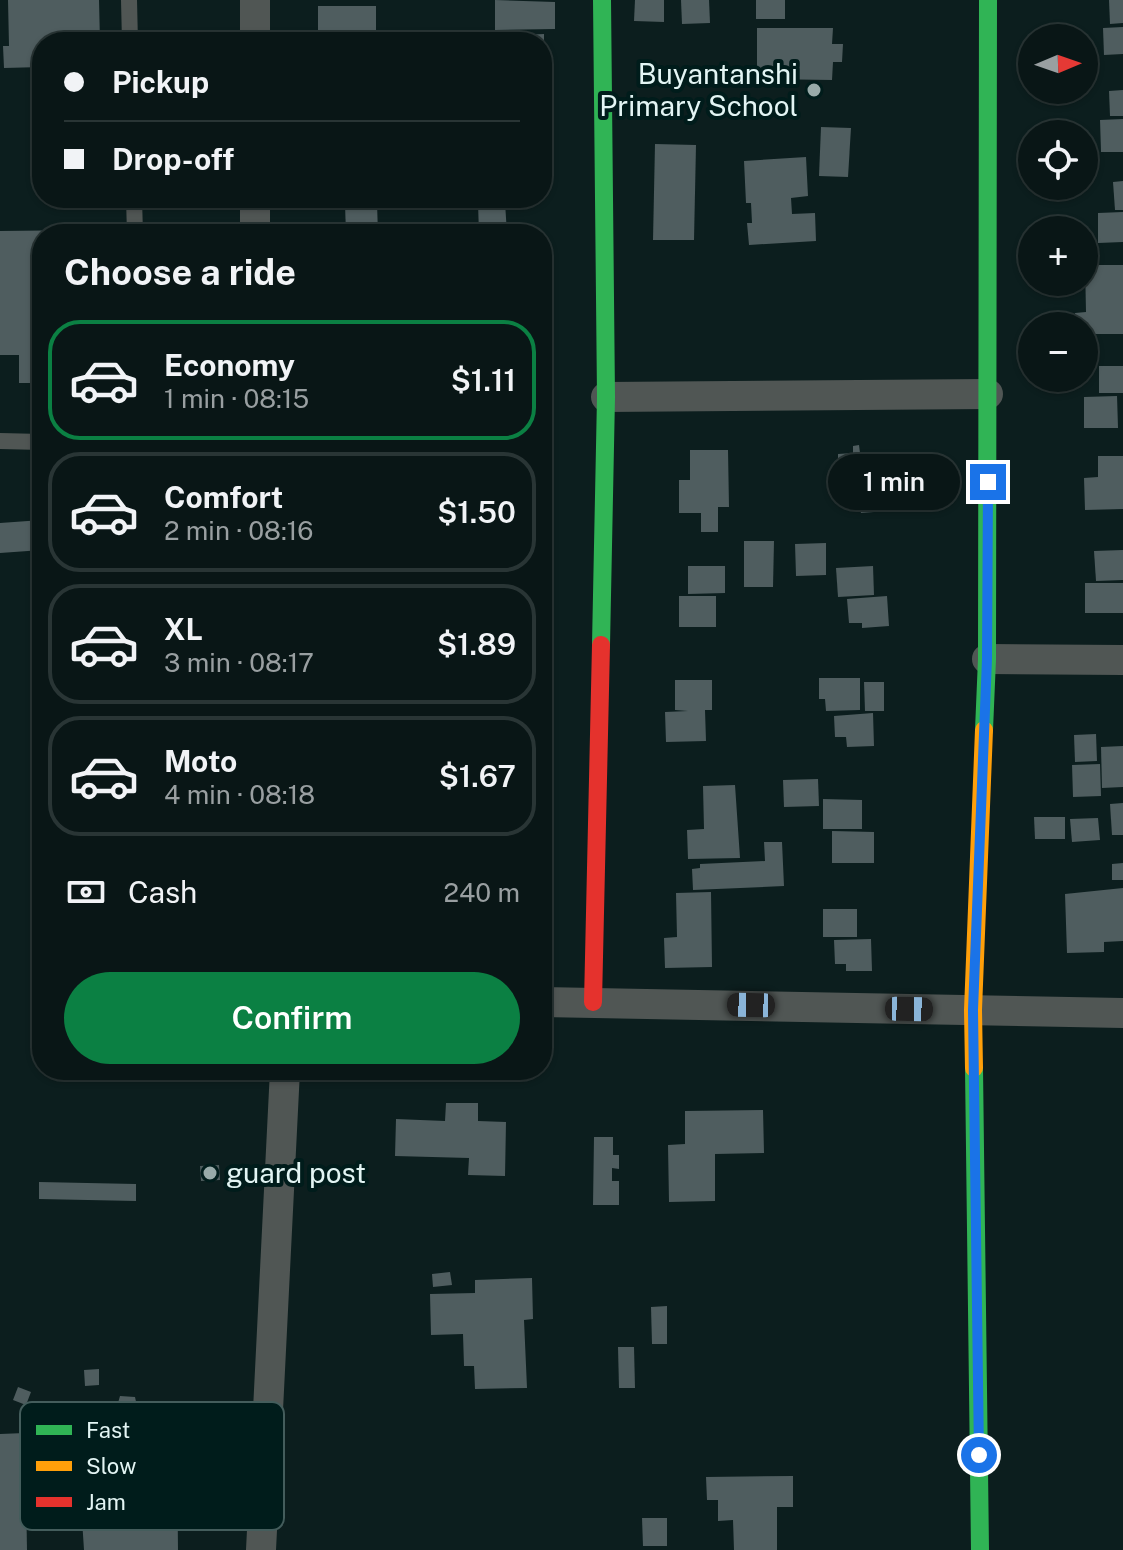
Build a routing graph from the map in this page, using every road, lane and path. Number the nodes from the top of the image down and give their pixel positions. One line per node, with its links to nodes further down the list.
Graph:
1 (129, 0): 5 (lane)
2 (255, 0): 6 (street)
3 (602, 0): 8 (street)
4 (988, 0): 7 (street)
5 (130, 32)
6 (255, 32)
7 (988, 394): 8 (street); 11 (street)
8 (606, 397): 14 (street)
9 (0, 441): 10 (lane)
10 (32, 442)
11 (987, 659): 12 (street); 15 (street)
12 (1123, 660)
13 (552, 1002): 14 (street)
14 (593, 1002): 15 (street)
15 (973, 1010): 16 (street); 21 (street)
16 (1123, 1013)
17 (284, 1080): 18 (street)
18 (268, 1402)
19 (262, 1530): 20 (street)
20 (261, 1550)
21 (980, 1550)

